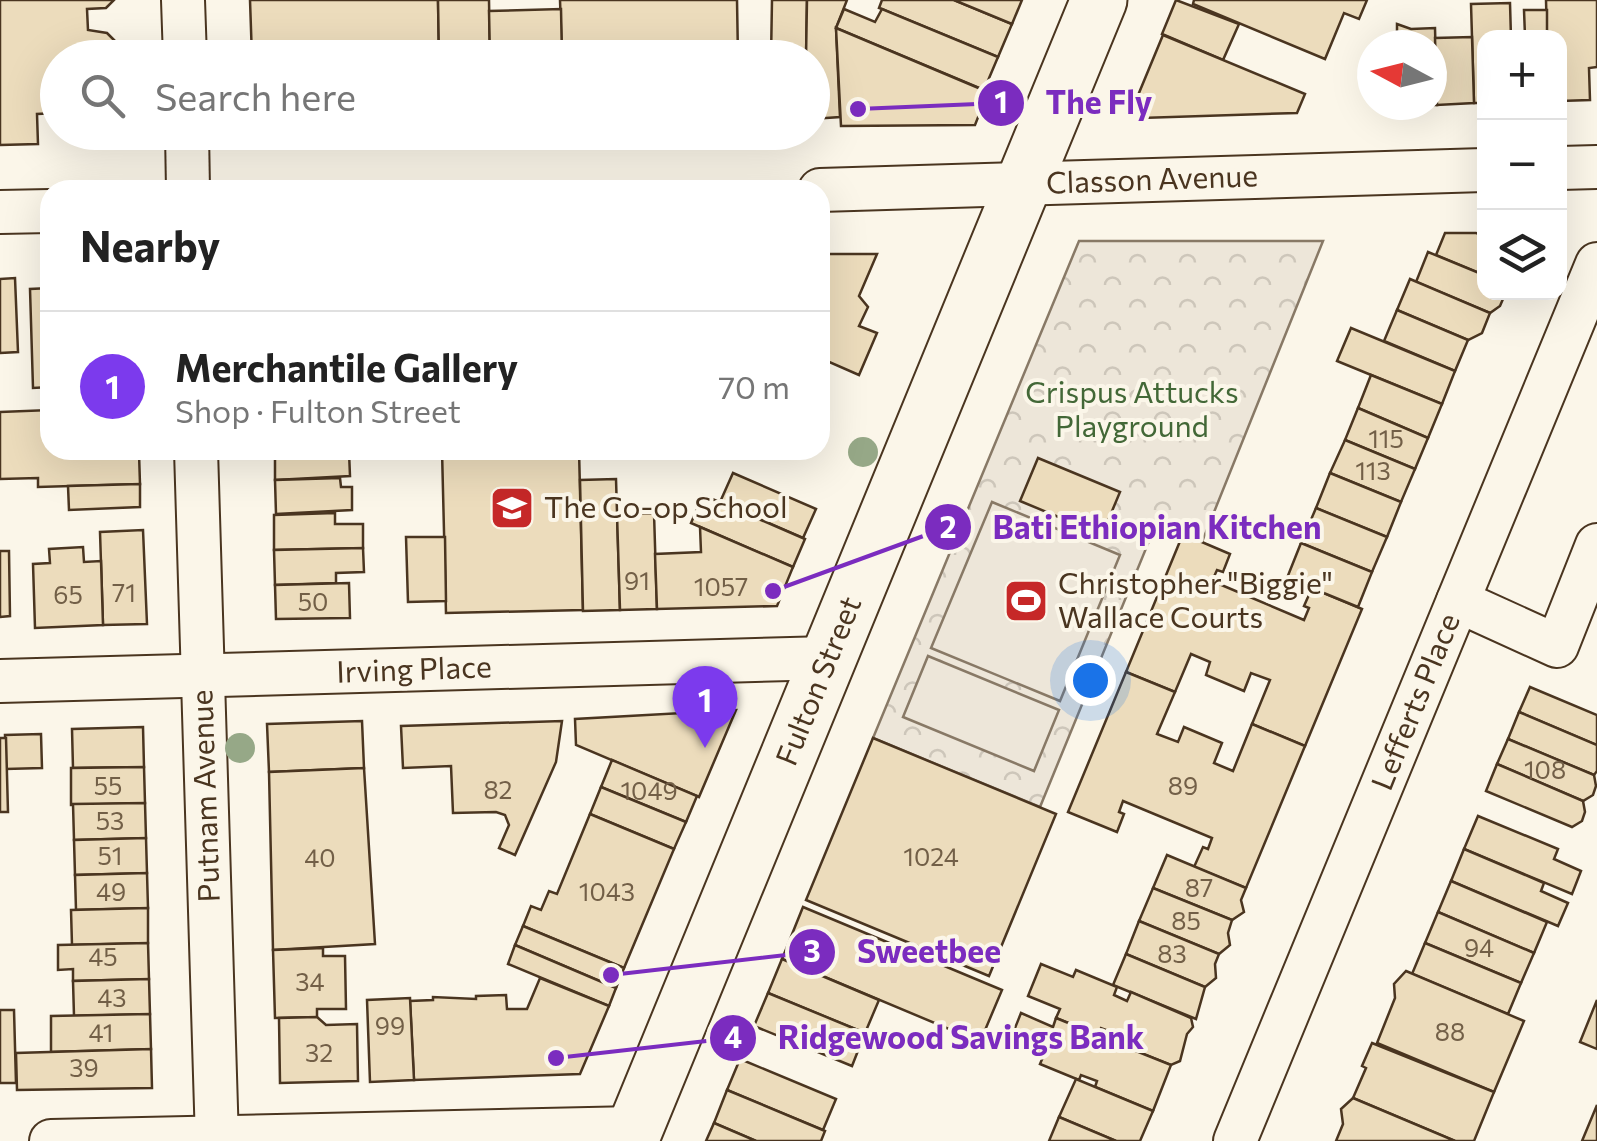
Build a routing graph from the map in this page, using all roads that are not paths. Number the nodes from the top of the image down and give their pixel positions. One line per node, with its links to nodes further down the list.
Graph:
1 (183, 0): 3 (street)
2 (1099, 0): 9 (main road, Fulton Street)
3 (184, 40)
4 (187, 150): 8 (street)
5 (1597, 167): 6 (street)
6 (1567, 168)
7 (1477, 170): 9 (street, Classon Avenue)
8 (188, 180)
9 (1023, 184): 10 (street, Classon Avenue); 17 (main road, Fulton Street)
10 (830, 190)
11 (40, 211): 12 (street)
12 (0, 212)
13 (1597, 264): 16 (street, Lefferts Place)
14 (196, 460): 18 (street, Putnam Avenue)
15 (1597, 545): 16 (street)
16 (1458, 601): 23 (street, Lefferts Place)
17 (828, 658): 18 (street, Irving Place); 20 (main road, Fulton Street)
18 (203, 675): 19 (street, Irving Place); 21 (street, Putnam Avenue)
19 (0, 681)
20 (632, 1134): 21 (street)
21 (217, 1139): 22 (street)
22 (51, 1141)
23 (1235, 1141)

